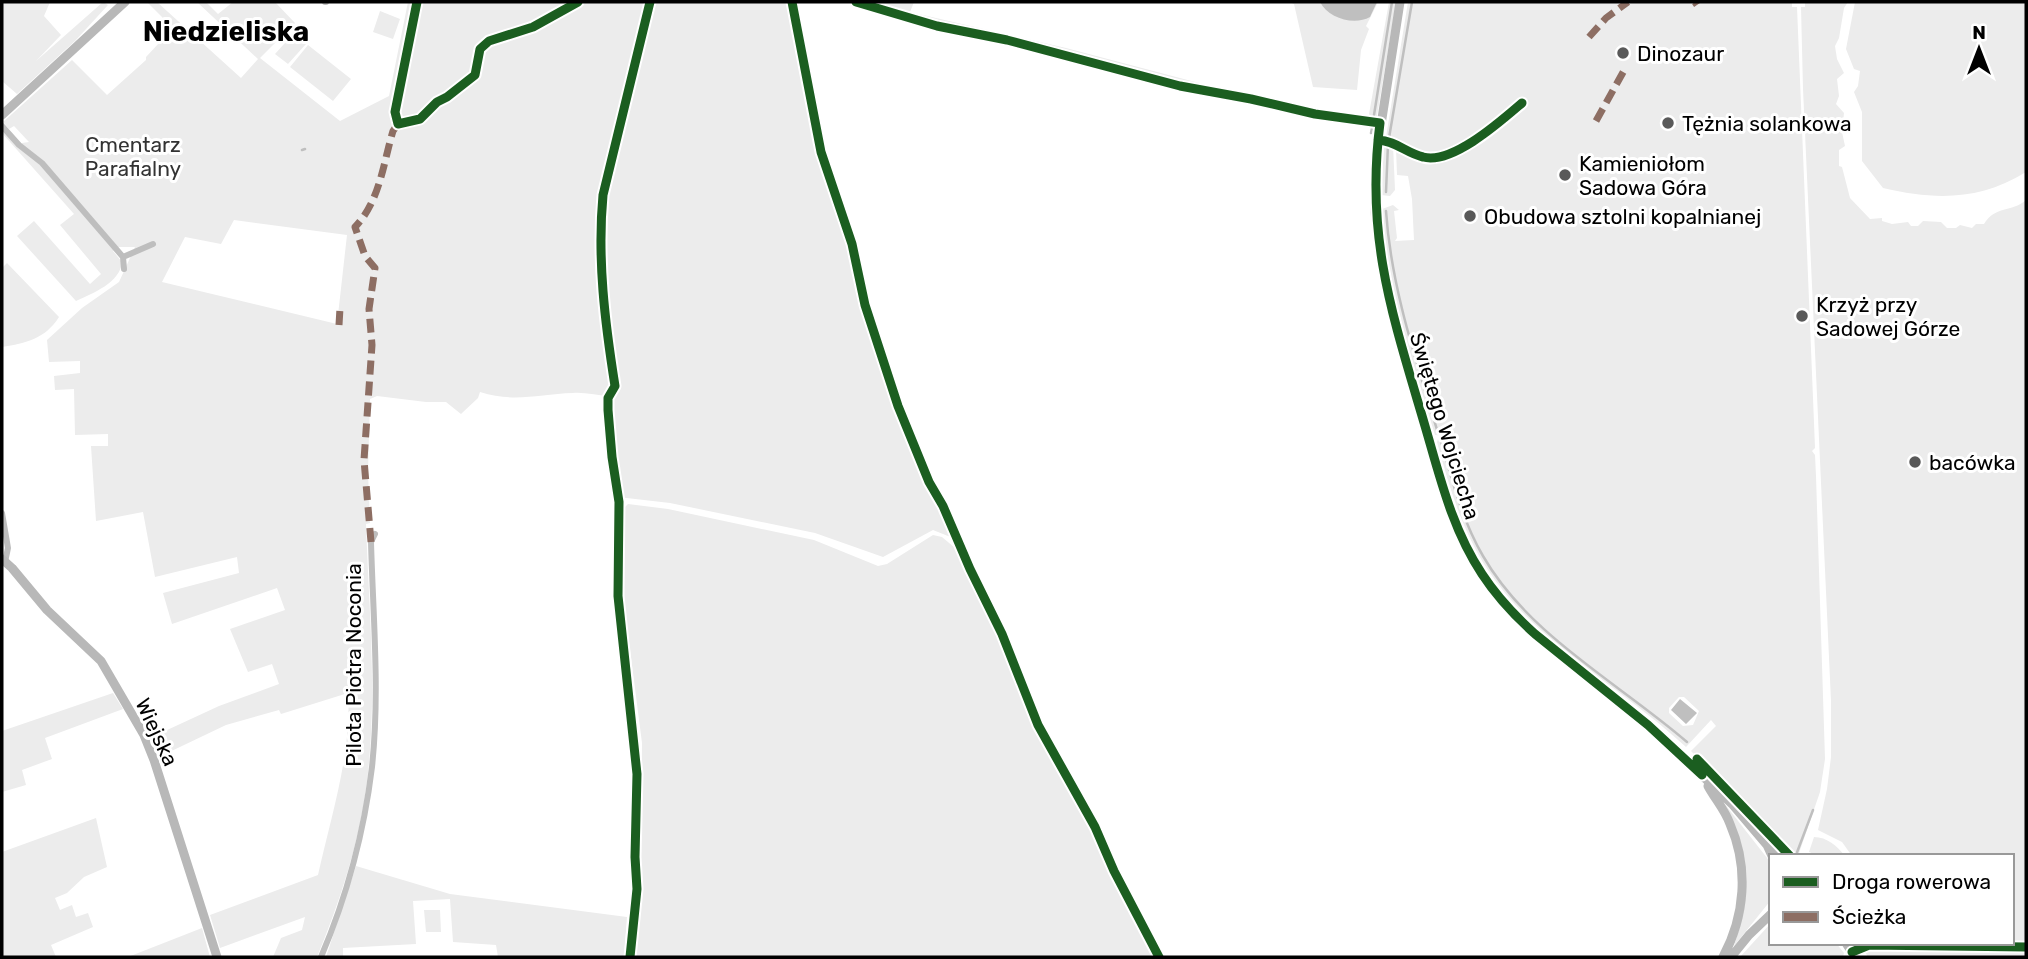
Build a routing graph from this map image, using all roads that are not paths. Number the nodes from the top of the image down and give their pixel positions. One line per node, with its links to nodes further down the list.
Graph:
1 (125, 2): 3 (street)
2 (1400, 2): 11 (street, Świętego Wojciecha)
3 (2, 115)
4 (2, 126): 6 (street)
5 (153, 244): 6 (street)
6 (123, 257): 7 (street)
7 (124, 269)
8 (2, 513): 10 (street)
9 (375, 534): 19 (street, Pilota Piotra Noconia)
10 (4, 560): 18 (street, Wiejska)
11 (1702, 775): 12 (street, Świętego Wojciecha); 20 (street)
12 (1767, 845): 13 (street, Świętego Wojciecha); 14 (street, Świętego Wojciecha)
13 (1771, 854)
14 (1780, 854)
15 (1769, 909): 17 (street)
16 (1769, 916): 17 (street)
17 (1759, 923): 21 (street)
18 (217, 957)
19 (321, 957)
20 (1723, 957)
21 (1731, 957)

